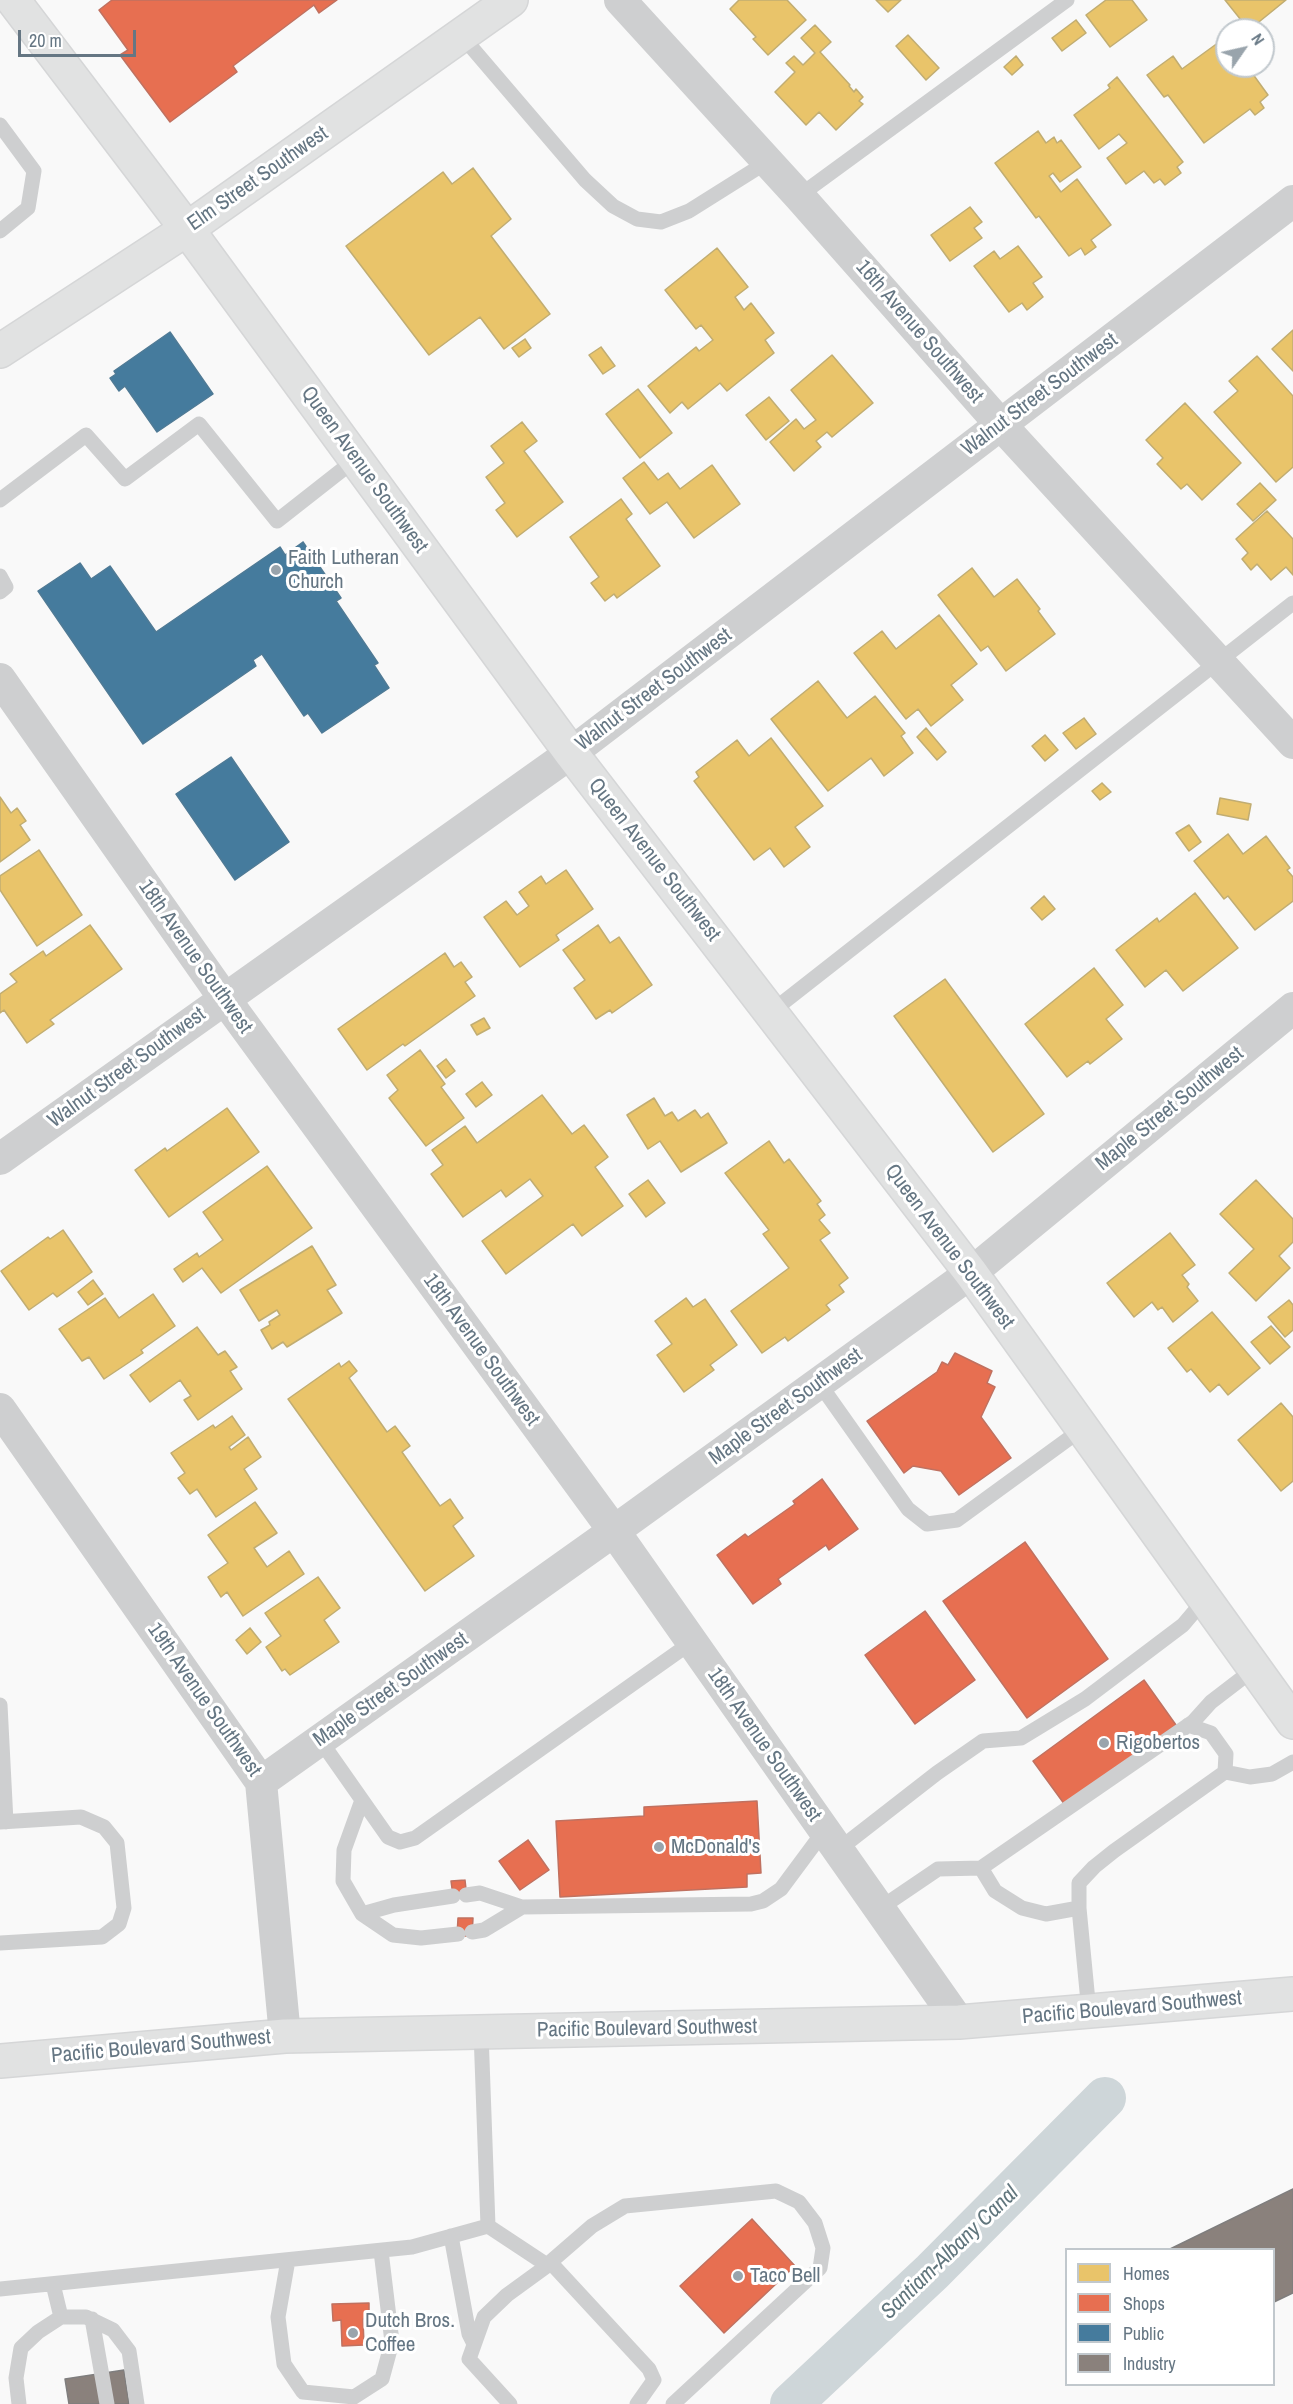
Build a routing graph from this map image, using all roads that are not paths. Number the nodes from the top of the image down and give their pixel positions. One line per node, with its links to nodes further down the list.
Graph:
1 (13, 0): 10 (main road, Queen Avenue Southwest)
2 (511, 0): 5 (main road, Elm Street Southwest)
3 (620, 0): 7 (street, 16th Avenue Southwest)
4 (1067, 0): 8 (lane)
5 (461, 35): 7 (lane); 10 (main road, Elm Street Southwest)
6 (0, 125): 11 (lane)
7 (767, 162): 8 (street, 16th Avenue Southwest)
8 (799, 196): 13 (street, 16th Avenue Southwest)
9 (1293, 201): 13 (street, Walnut Street Southwest)
10 (187, 229): 12 (main road, Elm Street Southwest); 14 (main road, Queen Avenue Southwest)
11 (0, 231)
12 (2, 346)
13 (1001, 425): 17 (street, 16th Avenue Southwest); 20 (street, Walnut Street Southwest)
14 (356, 459): 15 (lane); 20 (main road, Queen Avenue Southwest)
15 (0, 500)
16 (1293, 603): 17 (lane)
17 (1217, 662): 19 (street, 16th Avenue Southwest); 23 (lane)
18 (0, 679): 21 (street, 18th Avenue Southwest)
19 (1293, 743)
20 (572, 753): 21 (street, Walnut Street Southwest); 23 (main road, Queen Avenue Southwest)
21 (224, 998): 24 (street, Walnut Street Southwest); 29 (street, 18th Avenue Southwest)
22 (1293, 1008): 25 (street, Maple Street Southwest)
23 (771, 1012): 25 (main road, Queen Avenue Southwest)
24 (0, 1159)
25 (971, 1273): 26 (street, Maple Street Southwest); 28 (main road, Queen Avenue Southwest)
26 (819, 1383): 28 (lane); 29 (street, Maple Street Southwest)
27 (0, 1409): 39 (street, 19th Avenue Southwest)
28 (1082, 1429): 30 (main road, Queen Avenue Southwest)
29 (614, 1531): 31 (street, 18th Avenue Southwest); 36 (street, Maple Street Southwest)
30 (1205, 1599): 32 (main road, Queen Avenue Southwest); 42 (lane)
31 (692, 1642): 40 (lane); 42 (street, 18th Avenue Southwest)
32 (1254, 1669): 34 (main road, Queen Avenue Southwest); 35 (lane)
33 (0, 1705): 41 (lane)
34 (1293, 1722)
35 (1188, 1725): 38 (lane); 43 (lane)
36 (320, 1740): 39 (street, Maple Street Southwest); 40 (lane)
37 (1293, 1762): 38 (lane)
38 (1225, 1772): 45 (lane)
39 (261, 1782): 53 (street, 19th Avenue Southwest)
40 (362, 1800): 47 (lane)
41 (3, 1822): 48 (lane)
42 (831, 1840): 44 (lane); 46 (street, 18th Avenue Southwest)
43 (981, 1868): 45 (lane); 46 (lane)
44 (522, 1907): 47 (lane); 47 (lane)
45 (1078, 1908): 50 (lane)
46 (879, 1909): 51 (street, 18th Avenue Southwest)
47 (362, 1914)
48 (0, 1943)
49 (1293, 1994): 50 (main road, Pacific Boulevard Southwest)
50 (1089, 2012): 51 (main road, Pacific Boulevard Southwest)
51 (959, 2022): 52 (main road, Pacific Boulevard Southwest)
52 (481, 2032): 53 (main road, Pacific Boulevard Southwest); 55 (lane)
53 (285, 2036): 54 (main road, Pacific Boulevard Southwest)
54 (0, 2061)
55 (488, 2226): 56 (lane); 69 (lane)
56 (451, 2236): 57 (lane); 63 (lane)
57 (381, 2251): 58 (lane); 58 (lane)
58 (288, 2260): 59 (lane)
59 (53, 2284): 60 (lane); 61 (lane)
60 (0, 2289)
61 (61, 2317): 62 (lane); 64 (lane)
62 (92, 2319): 65 (lane); 66 (lane)
63 (474, 2344): 67 (lane); 68 (lane)
64 (19, 2404)
65 (107, 2404)
66 (137, 2404)
67 (510, 2404)
68 (637, 2404)
69 (673, 2404)

